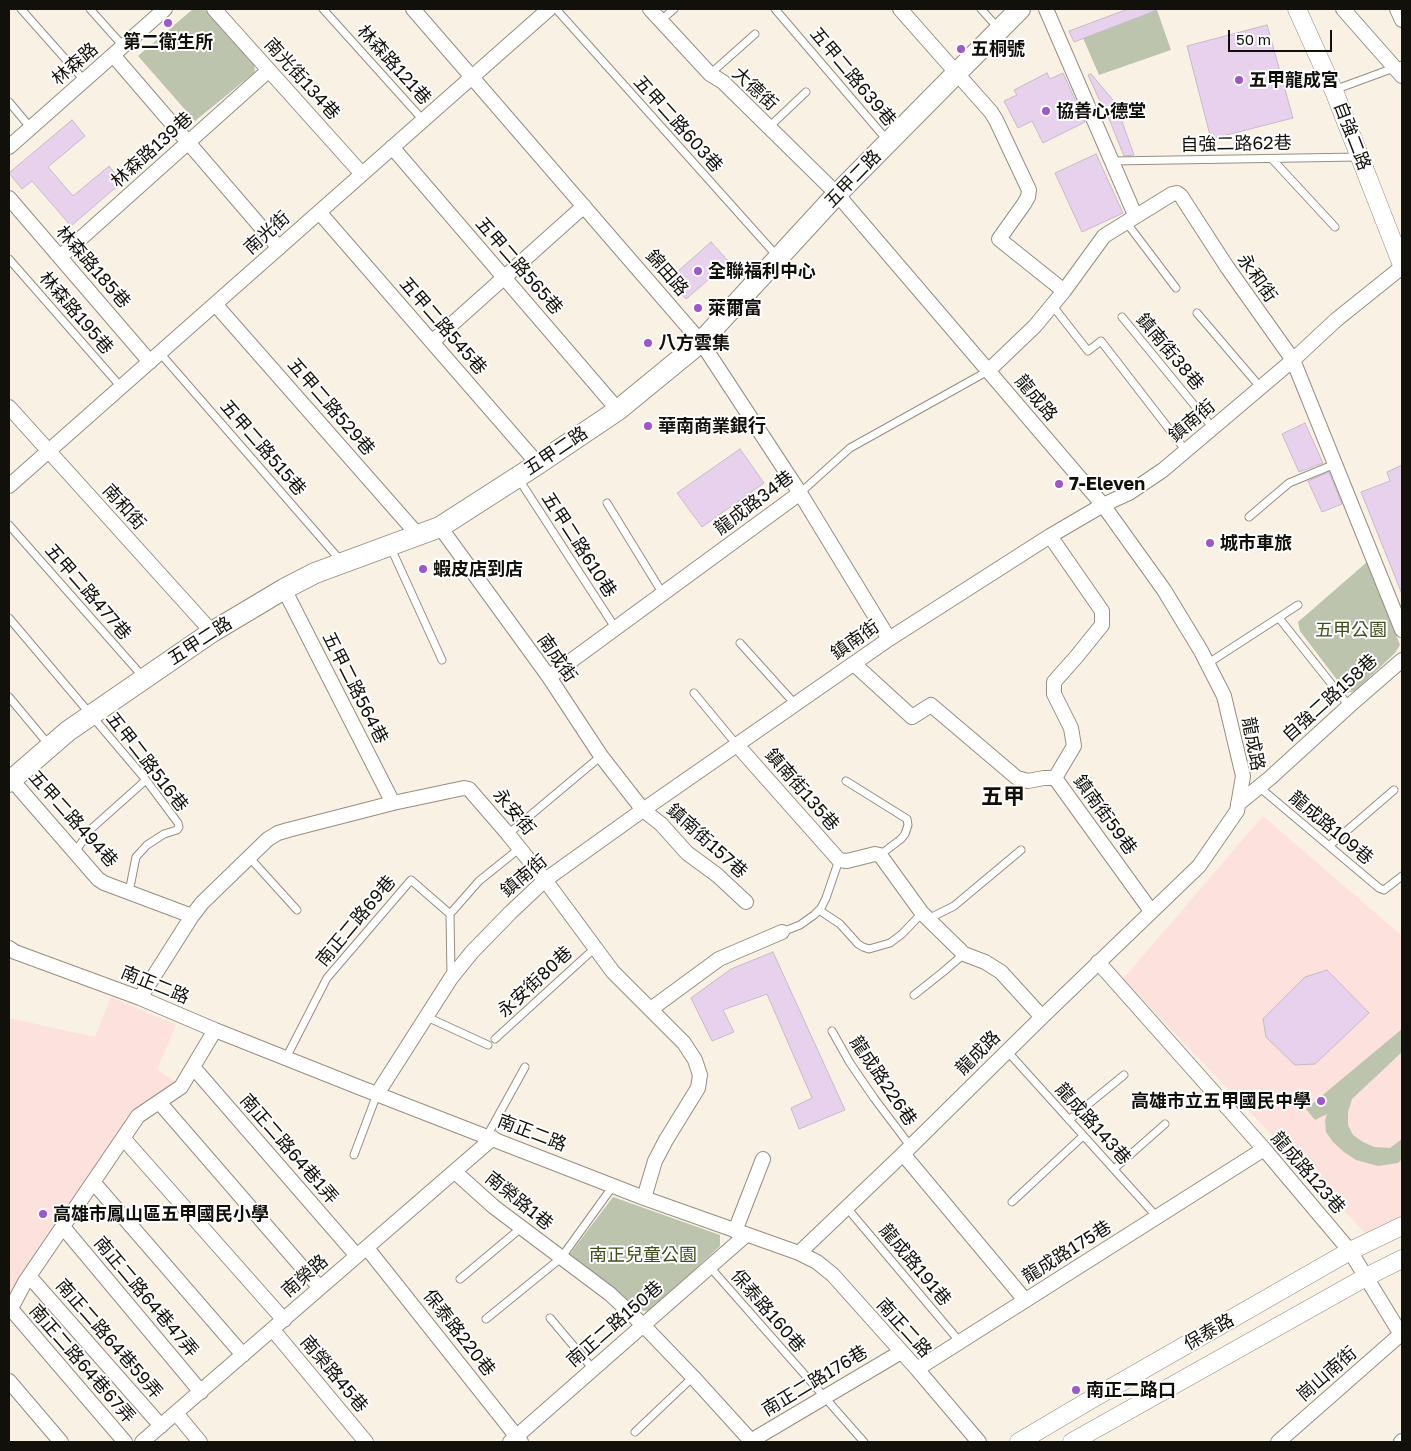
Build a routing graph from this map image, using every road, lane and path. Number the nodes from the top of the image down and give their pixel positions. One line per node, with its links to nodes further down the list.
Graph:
1 (20, 9): 30 (lane)
2 (165, 9): 23 (street, 林森路)
3 (214, 9): 25 (street, 南光街134巷)
4 (323, 9): 34 (lane, 林森路121巷)
5 (413, 9): 29 (street, 錦田路)
6 (556, 9): 53 (lane, 五甲二路603巷)
7 (650, 9): 20 (street, 大德街)
8 (674, 9): 20 (lane)
9 (775, 9): 38 (lane, 五甲二路639巷)
10 (900, 9): 27 (street)
11 (981, 9): 21 (lane)
12 (1020, 9): 21 (main road, 五甲二路)
13 (1046, 9): 43 (street)
14 (1297, 9): 31 (street, 自強二路)
15 (1343, 9): 26 (street)
16 (1397, 9): 19 (street)
17 (95, 10): 23 (lane)
18 (540, 12): 29 (street, 南光街)
19 (1402, 20)
20 (660, 21): 28 (street, 大德街)
21 (1000, 30): 27 (main road, 五甲二路)
22 (755, 34): 28 (lane)
23 (123, 46): 24 (street, 林森路)
24 (113, 55): 30 (street, 林森路); 37 (street)
25 (269, 70): 37 (street, 林森路139巷); 44 (street, 南光街134巷)
26 (1400, 70): 31 (lane)
27 (957, 73): 38 (main road, 五甲二路); 58 (street)
28 (710, 74): 36 (street, 大德街)
29 (473, 76): 34 (street, 南光街); 47 (street, 錦田路)
30 (84, 80): 35 (street, 林森路)
31 (1334, 91): 41 (street, 自強二路)
32 (806, 92): 36 (lane)
33 (9, 102): 35 (lane)
34 (423, 120): 40 (street, 南光街)
35 (30, 127): 39 (street, 林森路)
36 (769, 127): 45 (street, 大德街)
37 (188, 142): 51 (street); 52 (street, 林森路139巷)
38 (889, 143): 45 (main road, 五甲二路)
39 (9, 146)
40 (392, 147): 44 (street, 南光街); 56 (street, 五甲二路565巷)
41 (1360, 158): 42 (lane, 自強二路62巷); 55 (street, 自強二路)
42 (1272, 159): 43 (lane, 自強二路62巷); 50 (lane)
43 (1112, 161): 49 (street)
44 (362, 174): 48 (street, 南光街)
45 (837, 194): 53 (main road, 五甲二路); 67 (street, 龍成路)
46 (9, 198): 52 (street, 林森路185巷)
47 (584, 206): 56 (street); 64 (street, 錦田路)
48 (319, 212): 51 (street, 南光街); 63 (street, 五甲二路545巷)
49 (1130, 218): 57 (lane); 58 (street, 永和街); 66 (street, 永和街)
50 (1335, 227)
51 (279, 248): 59 (street, 南光街)
52 (60, 257): 65 (street, 林森路185巷)
53 (778, 258): 64 (main road, 五甲二路)
54 (9, 259): 68 (lane, 林森路195巷)
55 (1402, 266): 66 (street, 鎮南街)
56 (504, 278): 63 (street); 71 (street, 五甲二路565巷)
57 (1176, 288)
58 (1064, 291): 60 (street, 永和街)
59 (215, 304): 65 (street, 南光街); 85 (street, 五甲二路529巷)
60 (1052, 305): 67 (street, 永和街); 74 (lane)
61 (1197, 313): 69 (lane)
62 (1122, 318): 72 (lane, 鎮南街38巷)
63 (432, 342): 75 (street, 五甲二路545巷)
64 (701, 342): 71 (main road, 五甲二路); 79 (street, 錦田路)
65 (155, 357): 68 (street, 南光街); 88 (lane, 五甲二路515巷)
66 (1293, 360): 69 (street, 鎮南街); 76 (street, 永和街)
67 (988, 371): 79 (lane, 龍成路34巷); 81 (street, 龍成路)
68 (121, 387): 73 (street, 南光街)
69 (1261, 388): 72 (street, 鎮南街)
70 (9, 407): 73 (street, 南和街)
71 (618, 410): 75 (main road, 五甲二路)
72 (1214, 428): 74 (street, 鎮南街)
73 (48, 451): 78 (street, 南光街); 96 (street, 南和街)
74 (1186, 451): 81 (street, 鎮南街)
75 (538, 464): 77 (main road, 五甲二路)
76 (1335, 464): 82 (lane); 95 (street, 永和街)
77 (518, 477): 84 (main road, 五甲二路); 94 (lane, 五甲二路610巷)
78 (9, 486)
79 (800, 493): 90 (street, 龍成路34巷); 97 (street, 錦田路)
80 (607, 503): 90 (lane)
81 (1103, 505): 86 (street, 鎮南街); 102 (street, 龍成路)
82 (1249, 517)
83 (9, 525): 104 (lane, 五甲二路477巷)
84 (440, 527): 85 (main road, 五甲二路); 103 (street, 南成街)
85 (418, 535): 87 (main road, 五甲二路)
86 (1050, 536): 97 (street, 鎮南街); 113 (street, 鎮南街59巷)
87 (390, 546): 88 (main road, 五甲二路); 99 (lane)
88 (343, 563): 89 (main road, 五甲二路)
89 (284, 589): 96 (main road, 五甲二路); 119 (street, 五甲二路564巷)
90 (663, 594): 94 (street, 龍成路34巷)
91 (1298, 605): 93 (lane)
92 (9, 618): 109 (lane, 五甲二路516巷)
93 (1279, 618): 102 (lane); 108 (lane)
94 (616, 629): 103 (street, 龍成路34巷)
95 (1402, 630)
96 (212, 632): 104 (main road, 五甲二路)
97 (889, 639): 101 (street, 鎮南街)
98 (740, 643): 107 (lane)
99 (442, 660)
100 (1402, 660): 108 (street, 自強二路158巷)
101 (854, 664): 107 (street, 鎮南街); 113 (street)
102 (1207, 664): 120 (street, 龍成路)
103 (549, 677): 112 (street, 南成街)
104 (144, 679): 109 (main road, 五甲二路)
105 (694, 693): 110 (lane)
106 (9, 698): 111 (lane)
107 (795, 704): 110 (street, 鎮南街)
108 (1349, 706): 117 (street, 自強二路158巷)
109 (91, 715): 111 (main road, 五甲二路); 114 (lane, 五甲二路516巷)
110 (737, 744): 121 (street, 鎮南街); 129 (street, 鎮南街135巷)
111 (51, 746): 115 (main road, 五甲二路)
112 (601, 756): 121 (street, 南成街); 122 (lane)
113 (1055, 778): 136 (street, 鎮南街59巷)
114 (146, 780): 126 (lane); 132 (lane, 五甲二路516巷)
115 (10, 781): 126 (street, 五甲二路494巷)
116 (846, 781): 127 (lane)
117 (1259, 787): 120 (street, 自強二路158巷); 123 (lane, 龍成路109巷)
118 (1394, 790): 123 (lane)
119 (393, 803): 122 (street, 永安街); 128 (street, 永安街)
120 (1238, 804): 136 (street, 龍成路)
121 (643, 810): 131 (street, 鎮南街); 133 (street, 鎮南街157巷)
122 (508, 834): 124 (street, 永安街)
123 (1329, 846): 130 (lane, 龍成路109巷)
124 (520, 848): 131 (street, 永安街); 137 (lane)
125 (1021, 850): 139 (lane)
126 (75, 852): 132 (street, 五甲二路494巷)
127 (880, 855): 129 (street); 139 (street)
128 (249, 858): 134 (lane); 138 (street, 永安街)
129 (839, 860): 135 (lane)
130 (1402, 876)
131 (545, 880): 142 (street, 永安街); 145 (street, 鎮南街)
132 (129, 892): 138 (street, 五甲二路494巷)
133 (746, 902)
134 (297, 910)
135 (819, 910): 139 (lane); 140 (lane)
136 (1151, 911): 144 (street, 龍成路)
137 (450, 914): 145 (lane); 156 (lane, 南正二路69巷)
138 (192, 916): 147 (street, 永安街)
139 (925, 916): 143 (street)
140 (782, 932): 148 (street)
141 (9, 948): 147 (street, 南正二路)
142 (595, 948): 148 (street, 永安街); 153 (lane, 永安街80巷)
143 (964, 954): 146 (lane); 149 (street)
144 (1098, 962): 149 (street, 龍成路); 167 (street, 龍成路123巷)
145 (451, 978): 150 (street, 鎮南街)
146 (914, 995)
147 (140, 998): 151 (street, 南正二路)
148 (651, 1009): 175 (street, 永安街)
149 (1042, 1016): 155 (street, 龍成路)
150 (427, 1017): 154 (lane); 160 (street, 鎮南街)
151 (214, 1030): 156 (street, 南正二路); 157 (street)
152 (832, 1031): 168 (lane, 龍成路226巷)
153 (495, 1039)
154 (488, 1045)
155 (1007, 1051): 162 (lane, 龍成路143巷); 168 (street, 龍成路)
156 (286, 1058): 160 (street, 南正二路)
157 (192, 1067): 161 (street); 184 (street, 南正二路64巷1弄)
158 (525, 1067): 165 (lane)
159 (1124, 1075): 162 (lane)
160 (377, 1094): 165 (street, 南正二路); 169 (lane)
161 (159, 1102): 166 (street); 192 (street)
162 (1069, 1120): 164 (lane, 龍成路143巷)
163 (1165, 1124): 171 (lane)
164 (1083, 1136): 171 (lane, 龍成路143巷); 176 (lane)
165 (490, 1137): 172 (street, 南榮路); 174 (street, 南正二路)
166 (123, 1138): 173 (street); 197 (street)
167 (1264, 1150): 178 (street, 龍成路175巷); 183 (street, 龍成路123巷)
168 (907, 1151): 177 (street, 龍成路); 193 (street, 龍成路175巷)
169 (354, 1155)
170 (763, 1159): 182 (street)
171 (1114, 1170): 178 (lane, 龍成路143巷)
172 (455, 1172): 181 (street, 南榮路1巷); 184 (street, 南榮路)
173 (94, 1183): 180 (street); 203 (street)
174 (613, 1185): 175 (street, 南正二路); 186 (lane)
175 (644, 1198): 182 (street, 南正二路)
176 (1012, 1202)
177 (847, 1208): 185 (street, 龍成路); 201 (lane, 龍成路191巷)
178 (1157, 1217): 193 (street, 龍成路175巷)
179 (1402, 1226): 183 (street, 保泰路)
180 (63, 1227): 189 (street); 208 (street, 南正二路64巷47弄)
181 (521, 1228): 186 (street, 南榮路1巷); 191 (lane)
182 (740, 1233): 185 (street, 南正二路); 188 (street, 南正二路150巷)
183 (1350, 1251): 190 (street, 龍成路123巷); 222 (street, 保泰路)
184 (362, 1252): 192 (street, 南榮路); 213 (street, 保泰路220巷)
185 (799, 1254): 202 (street, 南正二路)
186 (561, 1258): 196 (lane); 198 (street, 南榮路1巷)
187 (1402, 1259): 190 (street, 保泰路)
188 (709, 1266): 198 (street, 南正二路150巷); 209 (lane, 保泰路160巷)
189 (29, 1276): 194 (street); 211 (street, 南正二路64巷59弄)
190 (1366, 1277): 200 (street, 龍成路123巷); 223 (street, 保泰路)
191 (460, 1279)
192 (320, 1288): 197 (street, 南榮路)
193 (1025, 1300): 201 (street)
194 (10, 1311): 215 (street, 南正二路64巷67弄)
195 (550, 1318): 205 (lane)
196 (486, 1319)
197 (284, 1320): 199 (street, 南榮路)
198 (643, 1325): 205 (street, 南正二路150巷); 206 (street, 南榮路1巷)
199 (273, 1330): 203 (street, 南榮路); 218 (street, 南榮路45巷)
200 (1401, 1335): 224 (street, 崗山南街)
201 (960, 1342): 204 (street)
202 (900, 1352): 204 (street, 南正二路); 209 (street, 南正二路176巷)
203 (243, 1355): 208 (street, 南榮路)
204 (917, 1369): 221 (street, 南正二路)
205 (593, 1370): 213 (street, 南正二路150巷)
206 (693, 1377): 212 (lane); 219 (street, 南榮路1巷)
207 (9, 1381): 214 (street)
208 (201, 1392): 210 (street, 南榮路)
209 (824, 1397): 219 (street, 南正二路176巷); 220 (lane, 保泰路160巷)
210 (176, 1413): 211 (street, 南榮路); 217 (street)
211 (161, 1426): 216 (street, 南榮路)
212 (635, 1432)
213 (516, 1440)
214 (61, 1442)
215 (125, 1442)
216 (142, 1442)
217 (200, 1442)
218 (366, 1442)
219 (751, 1442)
220 (864, 1442)
221 (979, 1442)
222 (1019, 1442)
223 (1072, 1442)
224 (1278, 1442)

